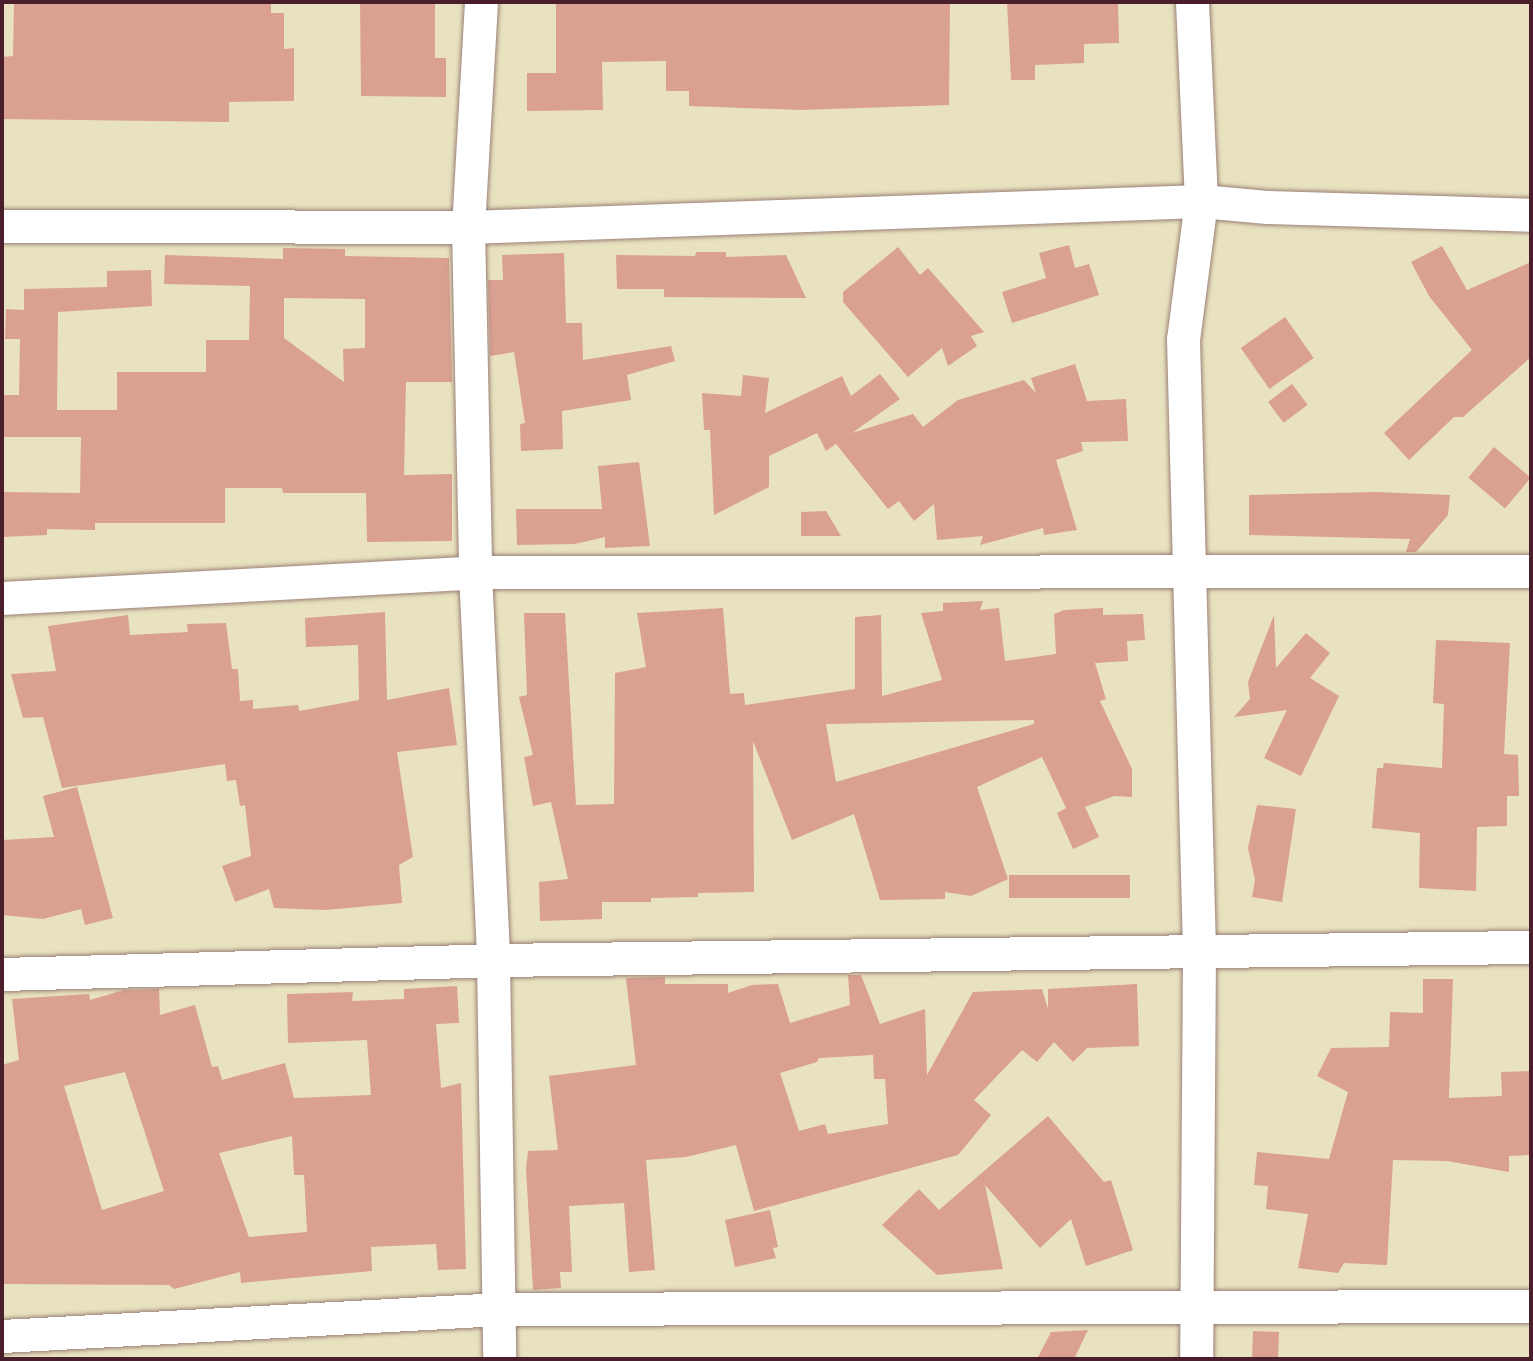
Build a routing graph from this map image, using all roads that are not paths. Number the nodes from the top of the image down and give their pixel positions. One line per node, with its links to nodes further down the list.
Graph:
1 (481, 2): 6 (street)
2 (1192, 2): 3 (street)
3 (1201, 201): 4 (street); 6 (street); 9 (street)
4 (1531, 215)
5 (2, 226): 6 (street)
6 (468, 227): 8 (street)
7 (1531, 571): 9 (street)
8 (475, 572): 9 (street); 10 (street); 13 (street)
9 (1189, 573): 12 (street)
10 (2, 598)
11 (1531, 947): 12 (street)
12 (1199, 952): 13 (street); 15 (street)
13 (493, 960): 14 (street); 17 (street)
14 (2, 974)
15 (1197, 1304): 16 (street); 17 (street); 20 (street)
16 (1531, 1306)
17 (496, 1309): 18 (street); 19 (street)
18 (2, 1336)
19 (499, 1359)
20 (1196, 1359)

